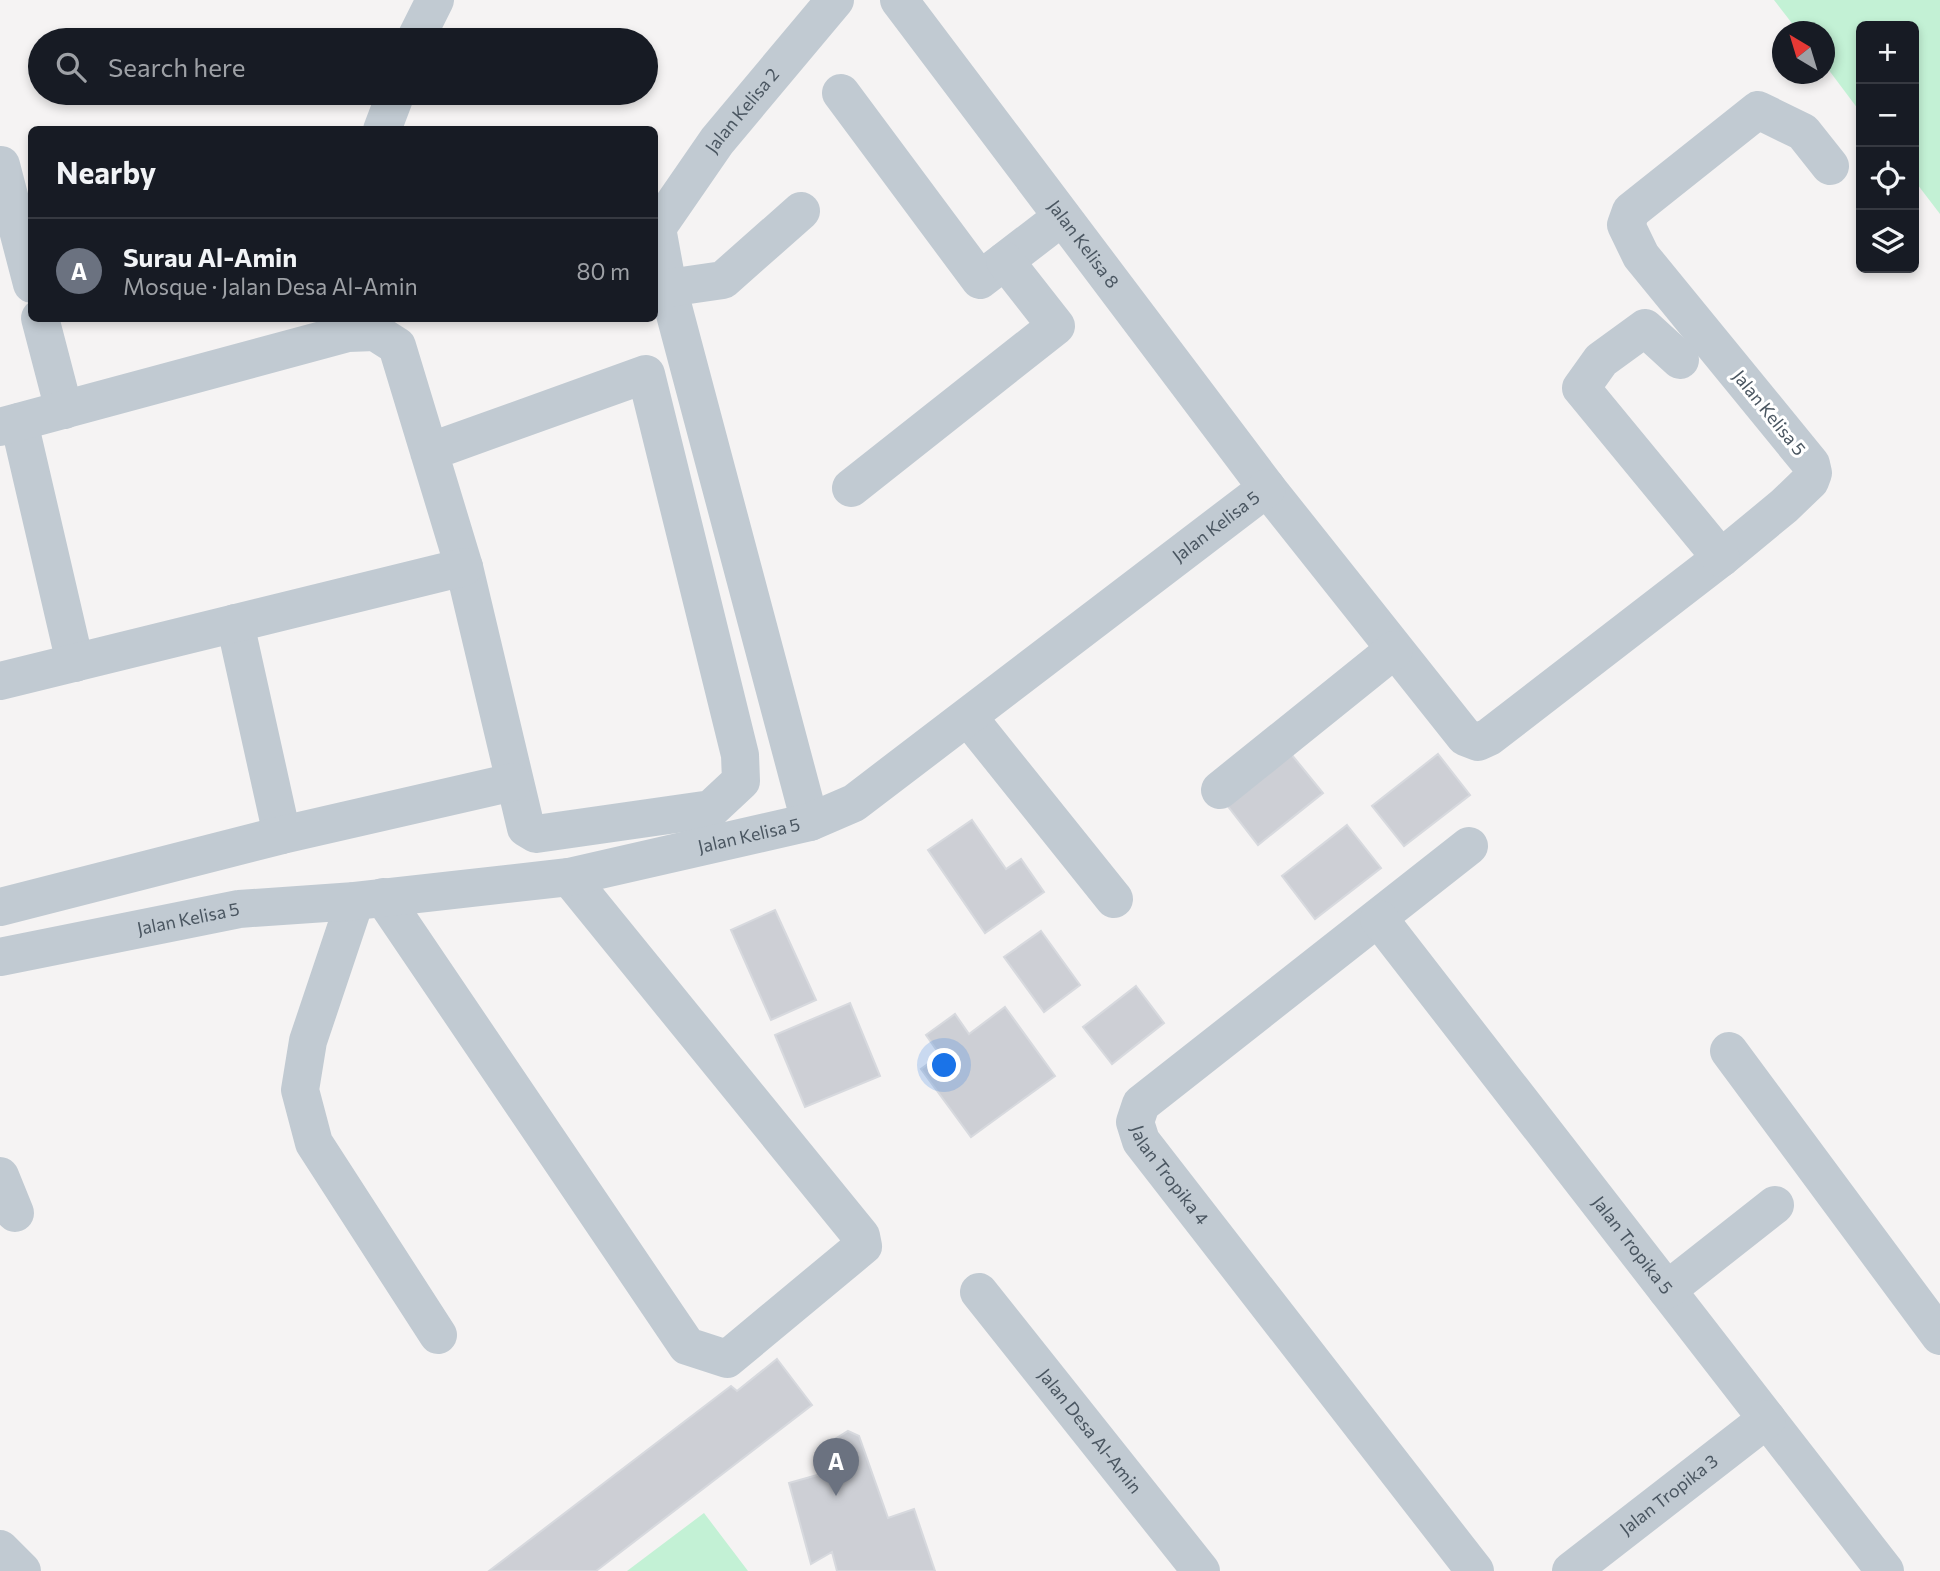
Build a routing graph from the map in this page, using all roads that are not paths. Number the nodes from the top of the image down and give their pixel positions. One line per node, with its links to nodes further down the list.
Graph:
1 (435, 0): 4 (street)
2 (835, 0): 12 (street, Jalan Kelisa 2)
3 (899, 0): 11 (street, Jalan Kelisa 8)
4 (421, 28)
5 (841, 93): 14 (street)
6 (391, 105): 7 (street)
7 (384, 126)
8 (11, 166): 15 (street)
9 (1830, 166): 24 (street, Jalan Kelisa 5)
10 (801, 211): 16 (street)
11 (1062, 217): 14 (street); 23 (street, Jalan Kelisa 8)
12 (658, 224)
13 (658, 237): 16 (street)
14 (1005, 261): 22 (street)
15 (28, 262)
16 (668, 288): 33 (street)
17 (41, 322): 19 (street)
18 (1680, 360): 24 (street)
19 (64, 410): 20 (street); 21 (street)
20 (10, 424): 28 (street)
21 (429, 452): 25 (street); 31 (street)
22 (851, 488)
23 (1267, 488): 27 (street, Jalan Kelisa 5); 30 (street, Jalan Kelisa 5)
24 (1721, 558): 27 (street, Jalan Kelisa 5)
25 (464, 567): 26 (street); 31 (street)
26 (235, 623): 28 (street); 34 (street)
27 (1394, 650): 32 (street)
28 (75, 663): 29 (street)
29 (0, 681)
30 (968, 717): 33 (street, Jalan Kelisa 5); 38 (street)
31 (513, 782): 34 (street)
32 (1220, 790)
33 (810, 822): 36 (street, Jalan Kelisa 5)
34 (282, 835): 39 (street)
35 (1469, 846): 40 (street, Jalan Tropika 4)
36 (569, 877): 37 (street, Jalan Kelisa 5); 37 (street)
37 (369, 899): 41 (street, Jalan Kelisa 5); 48 (street)
38 (1114, 900)
39 (0, 907)
40 (1379, 919): 46 (street, Jalan Tropika 5); 54 (street, Jalan Tropika 4)
41 (0, 957)
42 (1729, 1051): 49 (street)
43 (0, 1176): 45 (street)
44 (1775, 1205): 46 (street)
45 (15, 1213)
46 (1667, 1290): 50 (street, Jalan Tropika 5)
47 (979, 1292): 53 (street, Jalan Desa Al-Amin)
48 (438, 1335)
49 (1940, 1336)
50 (1767, 1419): 55 (street, Jalan Tropika 3); 56 (street, Jalan Tropika 5)
51 (0, 1549): 52 (street)
52 (22, 1571)
53 (1201, 1571)
54 (1475, 1571)
55 (1571, 1571)
56 (1885, 1571)

